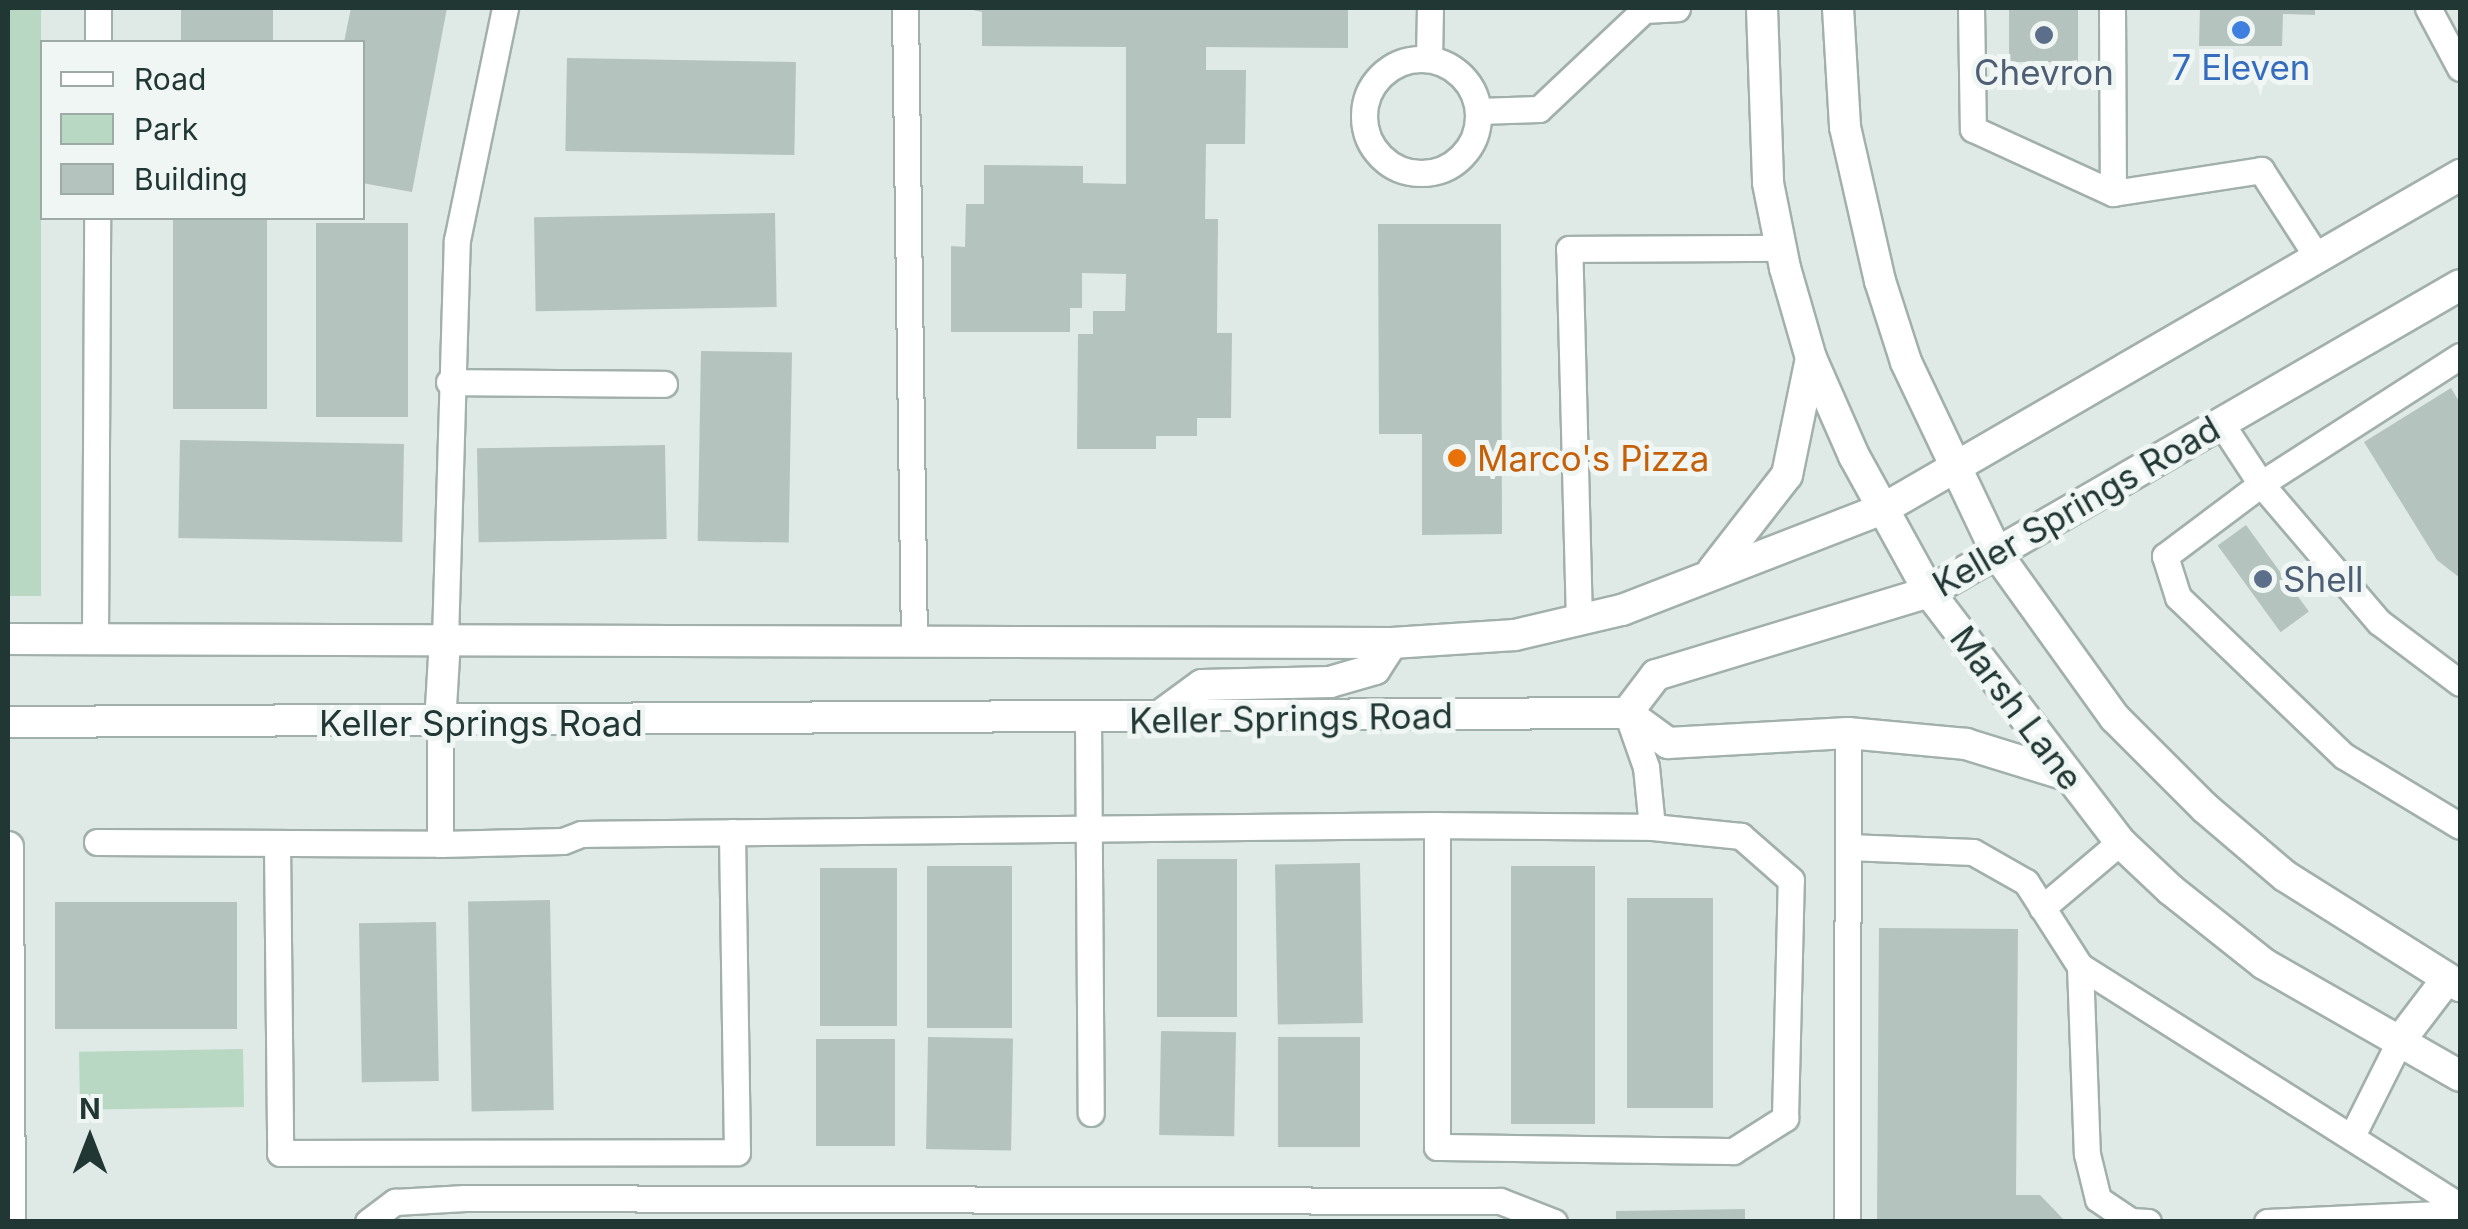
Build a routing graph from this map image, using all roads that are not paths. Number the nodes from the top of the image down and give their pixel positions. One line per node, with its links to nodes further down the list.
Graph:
1 (98, 8): 11 (lane)
2 (505, 8): 23 (lane)
3 (905, 8): 36 (lane)
4 (1430, 8): 12 (lane)
5 (1676, 8): 14 (lane)
6 (1762, 8): 18 (main road, Marsh Lane)
7 (1838, 8): 26 (main road, Marsh Lane)
8 (1971, 8): 16 (lane)
9 (2112, 8): 16 (lane)
10 (2428, 8): 13 (lane)
11 (98, 40)
12 (1429, 59): 14 (lane); 14 (lane)
13 (2460, 68)
14 (1478, 111)
15 (2460, 175): 19 (main road, Keller Springs Road)
16 (2113, 193): 19 (lane)
17 (97, 220): 34 (lane)
18 (1781, 248): 22 (main road, Marsh Lane); 32 (lane)
19 (2317, 258): 26 (main road, Keller Springs Road)
20 (2460, 285): 25 (main road, Keller Springs Road)
21 (2460, 356): 27 (lane)
22 (1811, 358): 28 (main road, Marsh Lane); 30 (main road)
23 (450, 382): 24 (lane); 35 (lane)
24 (664, 384)
25 (2221, 423): 27 (lane); 29 (main road, Keller Springs Road)
26 (1958, 464): 28 (main road, Keller Springs Road); 29 (main road, Marsh Lane)
27 (2261, 484): 38 (lane); 47 (lane)
28 (1883, 510): 30 (main road, Keller Springs Road); 31 (main road, Marsh Lane)
29 (1998, 554): 31 (main road, Keller Springs Road); 59 (main road, Marsh Lane)
30 (1713, 570): 32 (main road, Keller Springs Road)
31 (1928, 592): 39 (main road, Keller Springs Road); 45 (main road, Marsh Lane)
32 (1579, 620): 37 (main road, Keller Springs Road)
33 (8, 639): 34 (main road, Keller Springs Road)
34 (95, 640): 35 (main road, Keller Springs Road)
35 (445, 640): 36 (main road, Keller Springs Road); 43 (main road)
36 (914, 641): 37 (main road, Keller Springs Road)
37 (1392, 643): 41 (main road)
38 (2460, 683)
39 (1627, 713): 41 (main road, Keller Springs Road); 44 (main road); 48 (lane)
40 (1088, 720): 41 (main road, Keller Springs Road); 43 (main road, Keller Springs Road); 49 (lane)
41 (1154, 720)
42 (8, 722): 43 (main road, Keller Springs Road)
43 (440, 724): 54 (lane)
44 (1848, 733): 45 (main road); 56 (lane)
45 (2066, 775): 52 (main road, Marsh Lane)
46 (1437, 825): 48 (lane); 48 (lane); 49 (lane)
47 (2460, 826)
48 (1652, 827)
49 (1090, 829): 50 (lane); 62 (lane)
50 (732, 832): 53 (lane); 54 (lane)
51 (97, 842): 53 (lane)
52 (2120, 842): 57 (lane); 60 (main road, Marsh Lane)
53 (277, 844): 54 (lane)
54 (440, 844)
55 (8, 847): 65 (main road)
56 (1848, 847): 57 (lane); 68 (lane)
57 (2042, 908): 58 (lane)
58 (2080, 966): 63 (lane); 69 (lane)
59 (2454, 982): 60 (main road)
60 (2399, 1042): 61 (main road, Marsh Lane); 63 (lane)
61 (2460, 1076)
62 (1090, 1113)
63 (2353, 1134): 64 (lane)
64 (2460, 1210): 70 (lane)
65 (10, 1222)
66 (368, 1222): 67 (lane)
67 (1554, 1222)
68 (1847, 1222)
69 (2148, 1222)
70 (2267, 1222)

